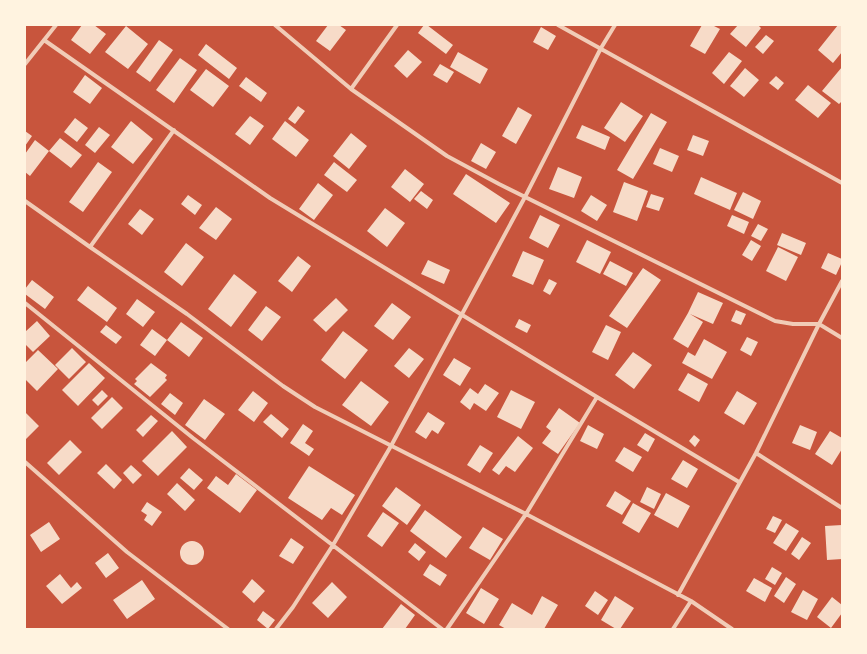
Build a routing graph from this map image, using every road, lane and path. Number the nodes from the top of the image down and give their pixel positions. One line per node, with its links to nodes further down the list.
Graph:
1 (56, 25): 6 (street)
2 (275, 25): 9 (street)
3 (397, 25): 9 (street)
4 (558, 25): 7 (street)
5 (615, 25): 7 (street)
6 (44, 40): 8 (street); 10 (street)
7 (601, 48): 11 (street); 12 (street)
8 (25, 64)
9 (351, 89): 12 (street)
10 (174, 130): 14 (street); 17 (street)
11 (842, 183)
12 (525, 197): 17 (street); 18 (street)
13 (25, 201): 14 (street)
14 (90, 247): 21 (street)
15 (842, 281): 18 (street)
16 (25, 303): 27 (street)
17 (462, 315): 20 (street); 21 (street)
18 (819, 324): 19 (street); 22 (street)
19 (842, 338)
20 (597, 397): 24 (street); 26 (street)
21 (391, 446): 26 (street); 27 (street)
22 (756, 453): 24 (street); 25 (street)
23 (25, 462): 30 (street)
24 (739, 482): 28 (street)
25 (842, 508)
26 (526, 514): 28 (street); 33 (street)
27 (333, 545): 31 (street); 32 (street)
28 (678, 595): 29 (street)
29 (691, 602): 34 (street); 35 (street)
30 (228, 629)
31 (276, 629)
32 (442, 629)
33 (447, 629)
34 (673, 629)
35 (732, 629)

